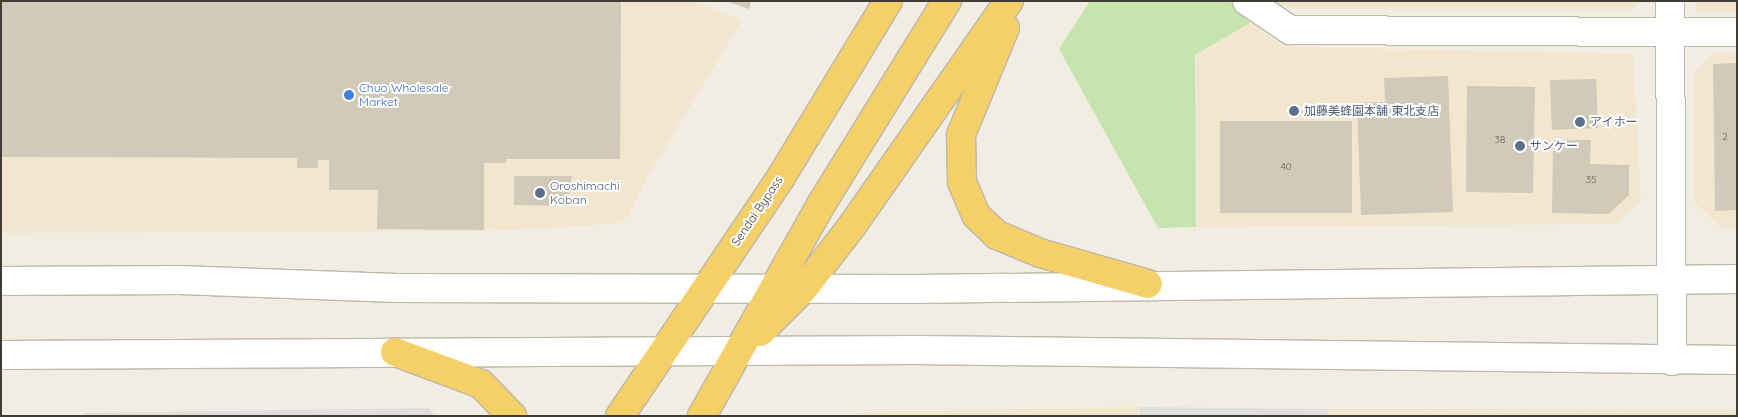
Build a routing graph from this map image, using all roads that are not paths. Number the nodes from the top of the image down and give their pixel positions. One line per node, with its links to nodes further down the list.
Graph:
1 (888, 1): 13 (highway, Sendai Bypass)
2 (947, 1): 14 (highway)
3 (1009, 1): 15 (highway)
4 (1017, 1): 12 (highway)
5 (1247, 1): 8 (street)
6 (1670, 1): 8 (street)
7 (1737, 32): 8 (street)
8 (1670, 33): 9 (street)
9 (1671, 279): 10 (street); 12 (street); 21 (street)
10 (1737, 279)
11 (1, 281): 13 (street)
12 (1148, 284): 15 (street)
13 (704, 288): 14 (street); 17 (highway, Sendai Bypass)
14 (773, 289): 15 (street); 16 (highway)
15 (803, 289): 16 (highway)
16 (743, 349): 17 (street); 21 (street); 24 (highway)
17 (663, 351): 18 (street); 23 (highway, Sendai Bypass)
18 (394, 352): 19 (street); 22 (highway)
19 (1, 355)
20 (1737, 360): 21 (street)
21 (1672, 361)
22 (512, 416)
23 (620, 416)
24 (702, 416)

